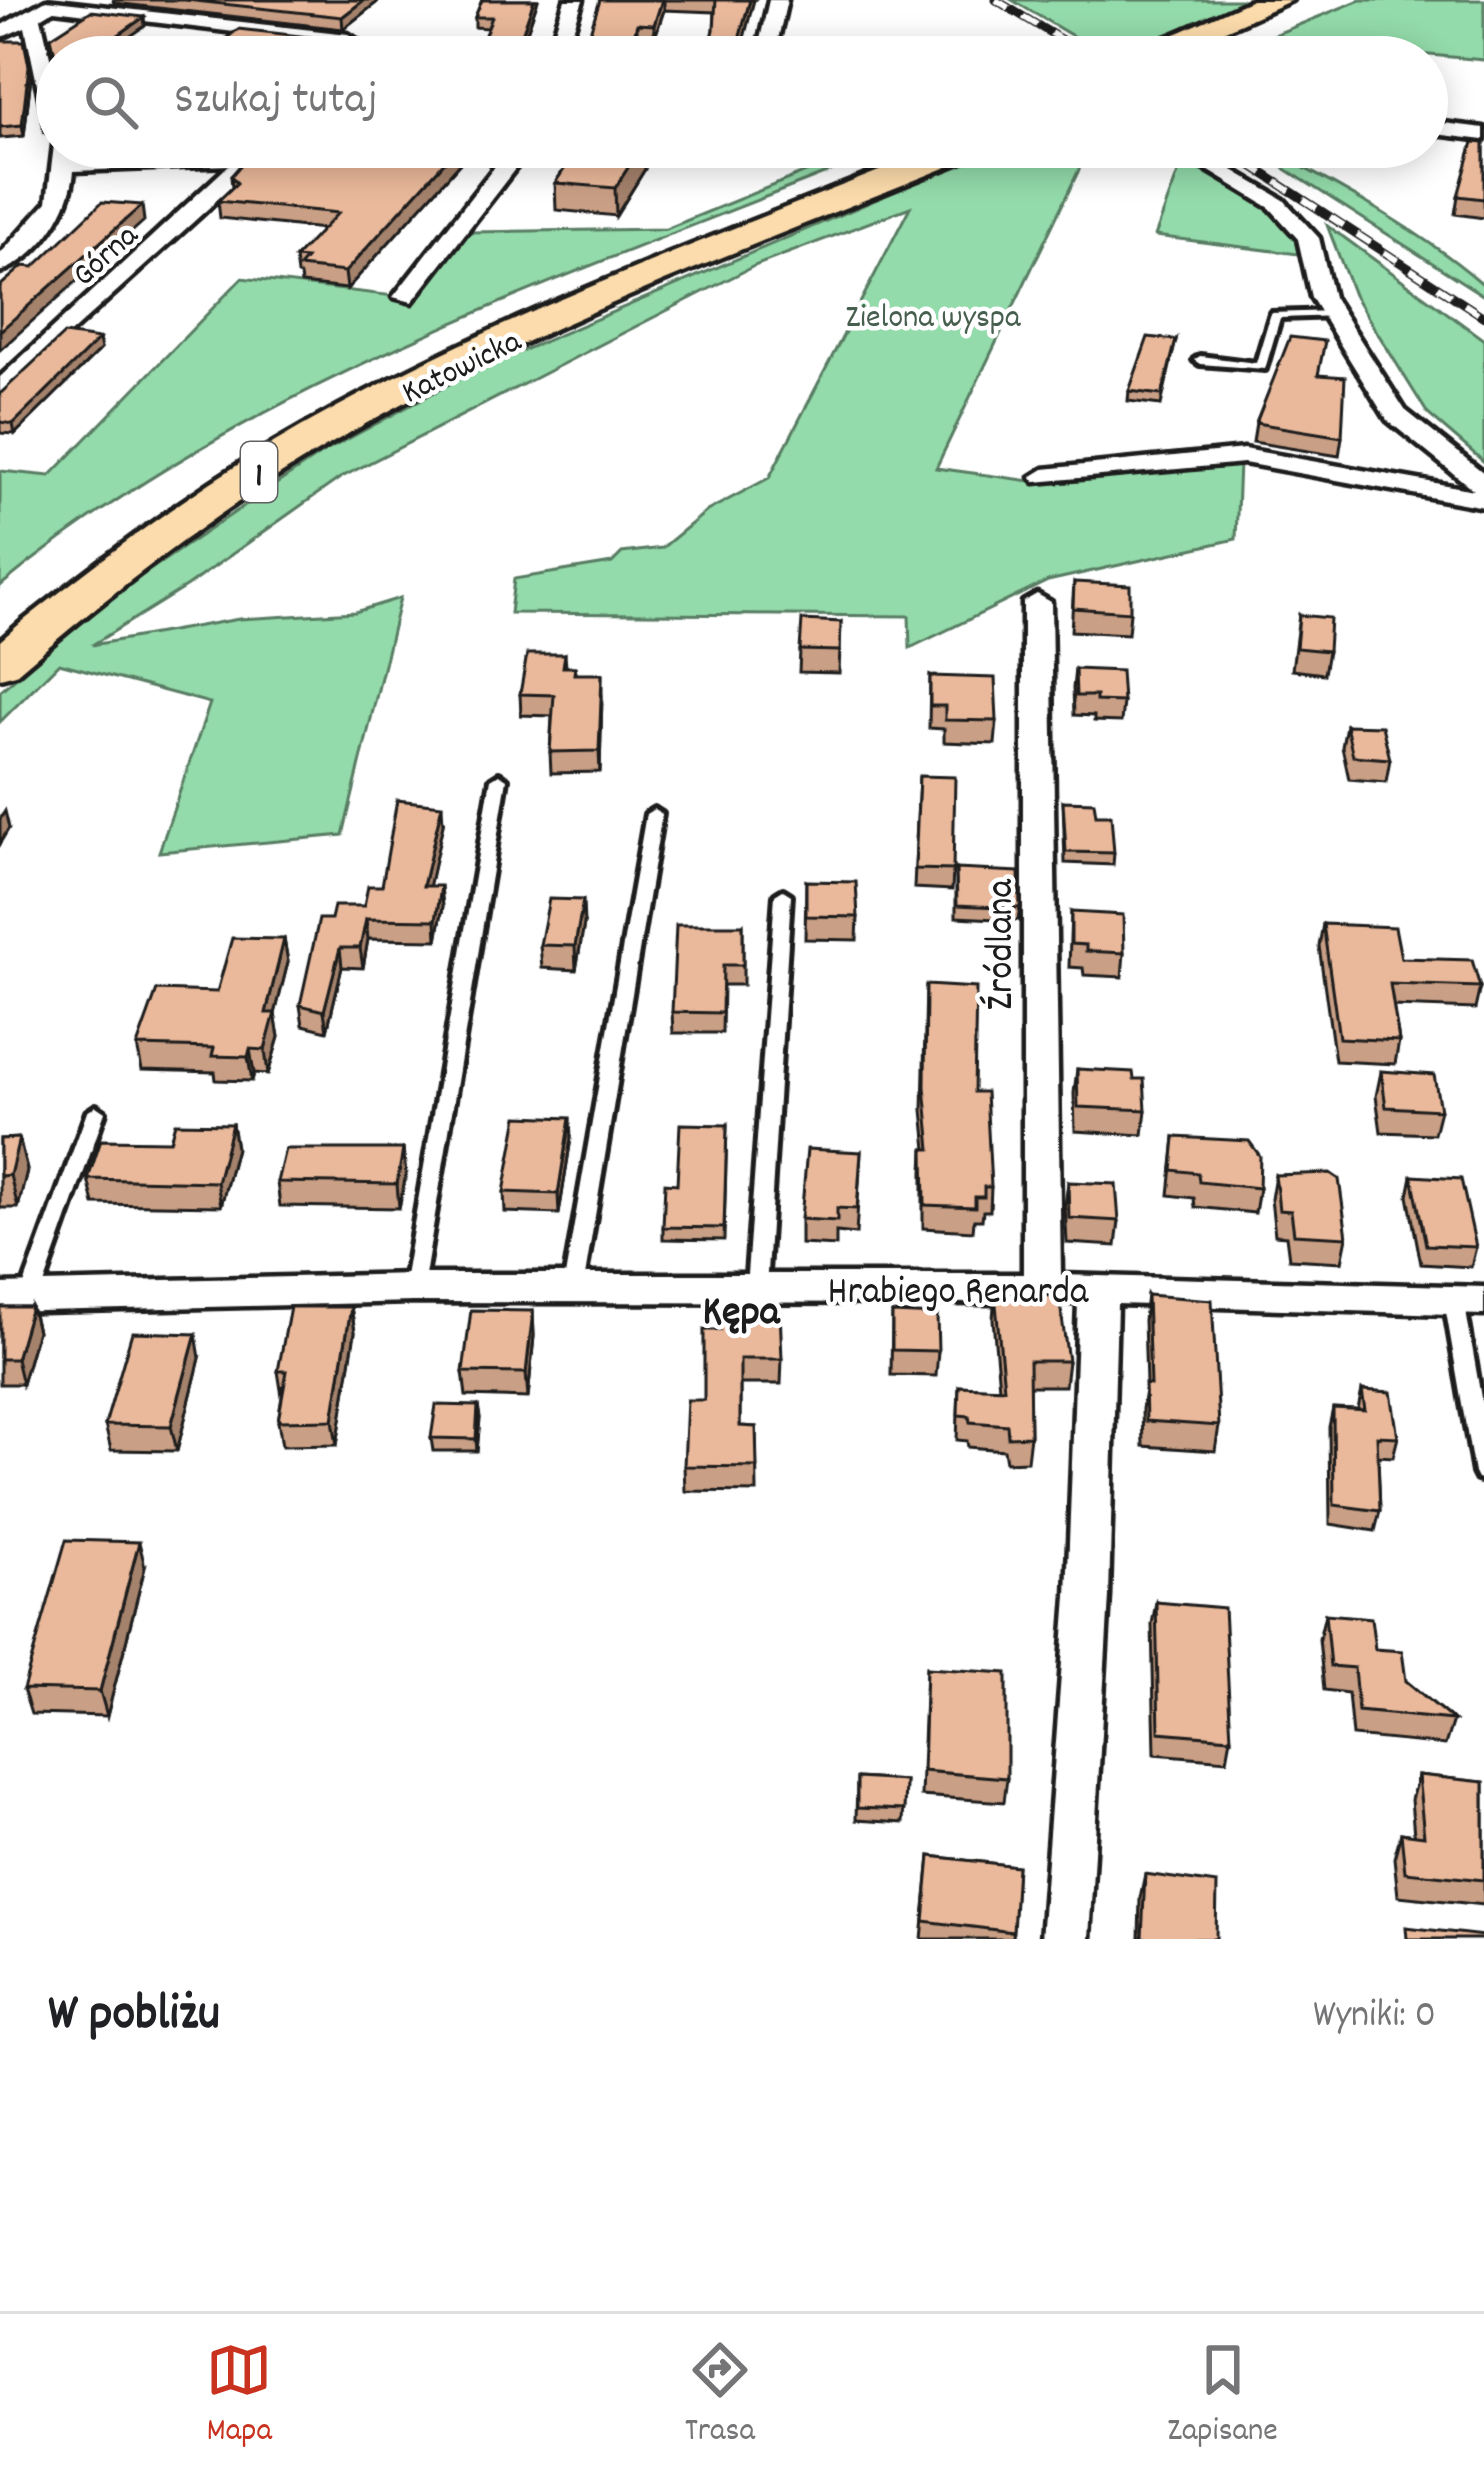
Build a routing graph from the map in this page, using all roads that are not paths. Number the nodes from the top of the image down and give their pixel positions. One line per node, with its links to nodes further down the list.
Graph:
1 (574, 0): 10 (street)
2 (778, 0): 11 (street)
3 (54, 2): 5 (street); 9 (street)
4 (1288, 4): 6 (main road)
5 (32, 17): 7 (street); 8 (street)
6 (1225, 31): 12 (main road); 13 (main road)
7 (0, 33)
8 (36, 36)
9 (317, 36)
10 (562, 36)
11 (770, 36)
12 (1208, 36)
13 (1217, 36)
14 (1448, 130): 15 (street)
15 (1484, 134)
16 (61, 168): 22 (street)
17 (238, 168): 26 (street, Górna)
18 (505, 168): 23 (street)
19 (868, 168): 31 (main road, Katowicka / 1)
20 (918, 168): 32 (main road, Katowicka / 1)
21 (1215, 168): 24 (street)
22 (0, 265)
23 (404, 297)
24 (1333, 314): 25 (lane); 28 (street)
25 (1201, 360)
26 (0, 390)
27 (1044, 477): 29 (street)
28 (1484, 485)
29 (1484, 499)
30 (1037, 602): 40 (street, Źródlana)
31 (0, 620)
32 (0, 664)
33 (499, 779): 37 (lane)
34 (654, 814): 38 (lane)
35 (783, 895): 39 (lane)
36 (96, 1112): 42 (lane)
37 (413, 1288): 38 (street, Hrabiego Renarda); 42 (street, Hrabiego Renarda)
38 (573, 1288): 39 (street, Hrabiego Renarda)
39 (756, 1288): 40 (street, Hrabiego Renarda)
40 (1042, 1288): 41 (street, Hrabiego Renarda)
41 (1098, 1288): 43 (street, Hrabiego Renarda); 45 (street)
42 (15, 1296)
43 (1469, 1300): 44 (lane)
44 (1484, 1473)
45 (1065, 1939)

